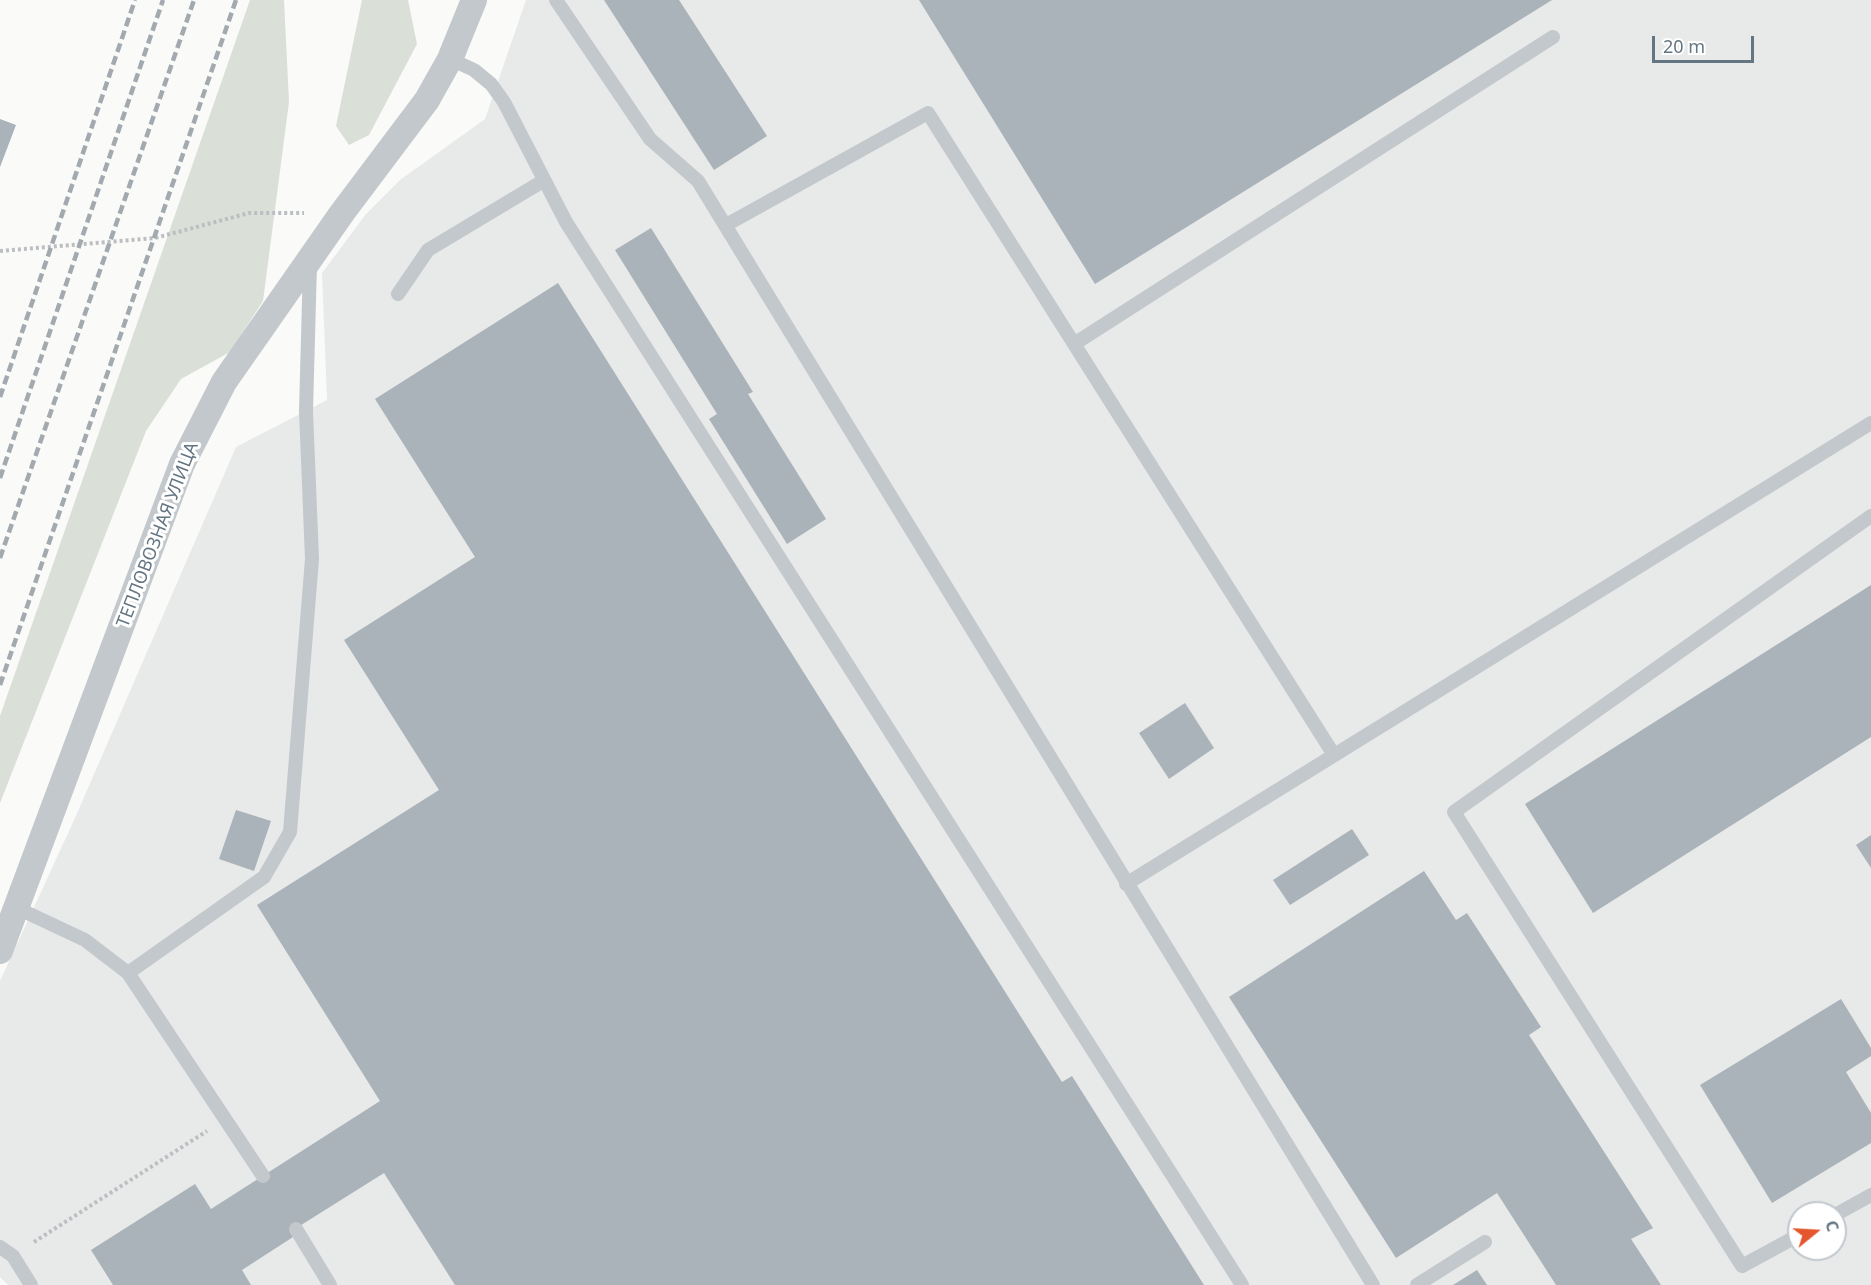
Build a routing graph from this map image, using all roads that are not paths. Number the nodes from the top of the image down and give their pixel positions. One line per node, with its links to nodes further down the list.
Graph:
1 (474, 0): 4 (street, ТЕПЛОВОЗНАЯ УЛИЦА)
2 (556, 0): 6 (lane)
3 (1553, 37): 9 (lane)
4 (450, 59): 5 (lane); 7 (street, ТЕПЛОВОЗНАЯ УЛИЦА)
5 (543, 181): 8 (lane); 26 (lane)
6 (726, 225): 9 (lane); 13 (lane)
7 (310, 262): 14 (street, ТЕПЛОВОЗНАЯ УЛИЦА); 16 (lane)
8 (398, 294)
9 (1074, 344): 12 (lane)
10 (1871, 423): 12 (lane)
11 (1871, 516): 22 (lane)
12 (1334, 755): 13 (lane)
13 (1126, 884): 27 (lane)
14 (17, 908): 15 (street, ТЕПЛОВОЗНАЯ УЛИЦА); 16 (lane)
15 (0, 951)
16 (128, 973): 17 (lane)
17 (263, 1176)
18 (1871, 1195): 19 (lane)
19 (1847, 1208)
20 (296, 1229): 25 (lane)
21 (1485, 1242): 28 (lane)
22 (1787, 1242)
23 (0, 1247): 24 (lane)
24 (32, 1285)
25 (330, 1285)
26 (1242, 1285)
27 (1373, 1285)
28 (1417, 1285)

